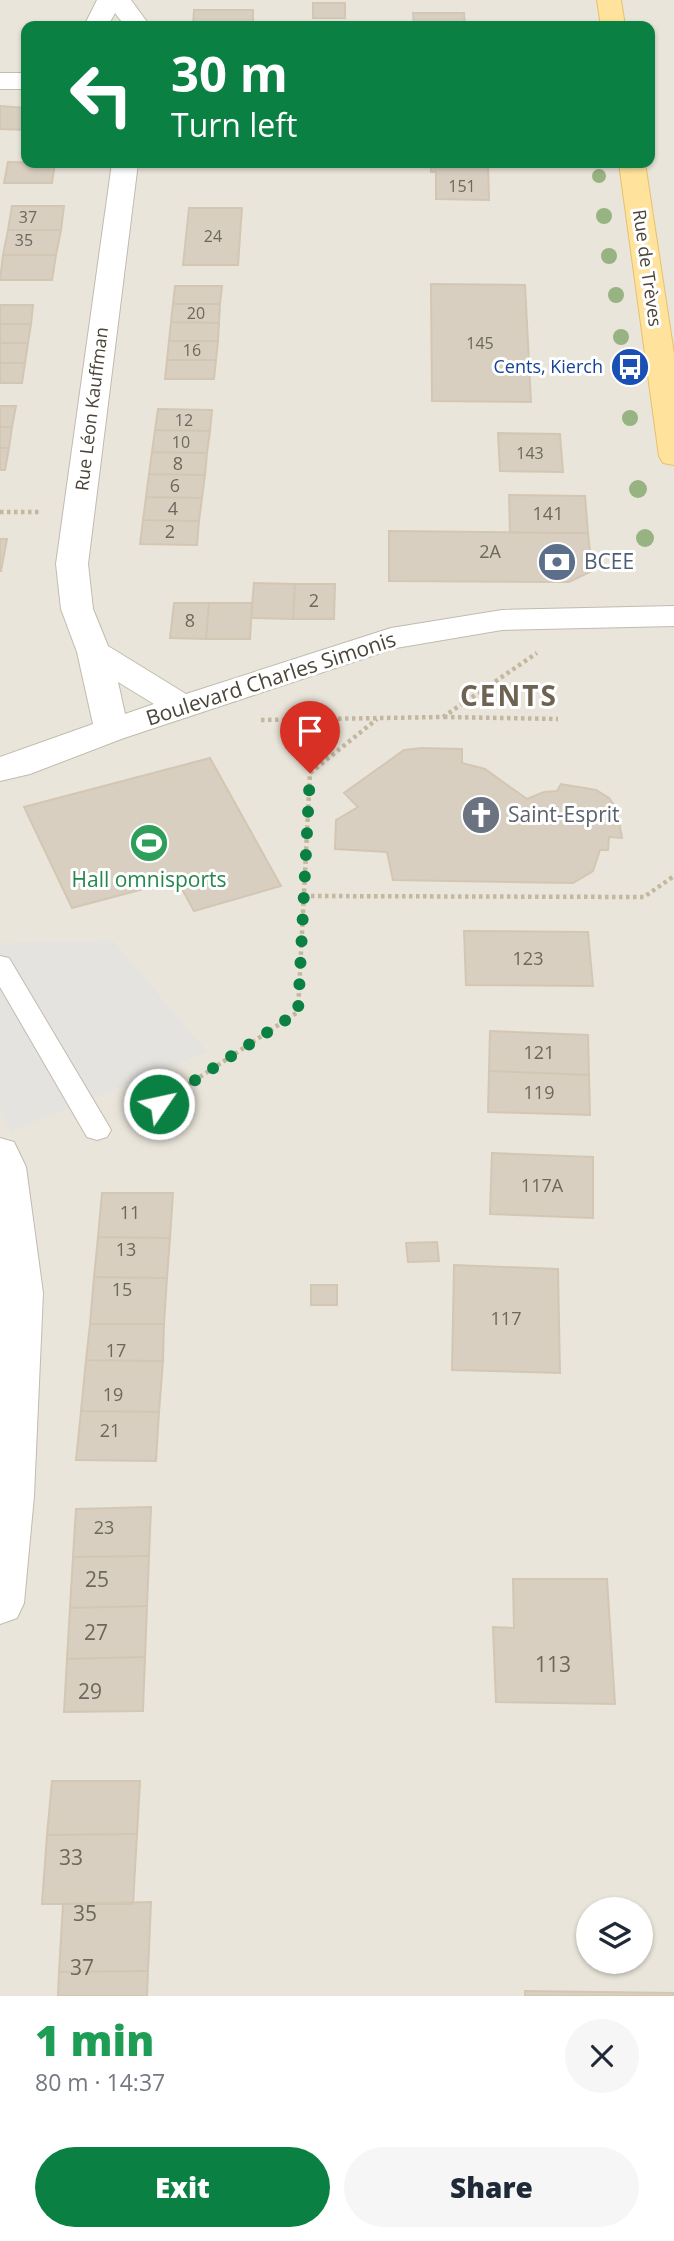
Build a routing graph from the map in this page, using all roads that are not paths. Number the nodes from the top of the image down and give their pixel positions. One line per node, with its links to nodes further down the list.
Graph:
1 (109, 0): 4 (street)
2 (118, 0): 5 (street)
3 (609, 0): 6 (main road)
4 (98, 21)
5 (134, 21)
6 (612, 21)
7 (21, 80): 8 (street)
8 (0, 81)
9 (124, 168): 13 (street, Rue Léon Kauffman)
10 (633, 168): 11 (main road, Rue de Trèves)
11 (674, 456)
12 (674, 616): 14 (street, Boulevard Charles Simonis)
13 (94, 652): 14 (street); 15 (street, Rue Léon Kauffman)
14 (197, 703): 15 (street, Boulevard Charles Simonis)
15 (112, 730): 16 (street, Boulevard Charles Simonis)
16 (0, 769)
17 (0, 965): 18 (lane)
18 (97, 1130)
19 (0, 1153): 20 (street)
20 (5, 1496): 21 (street)
21 (0, 1603)

